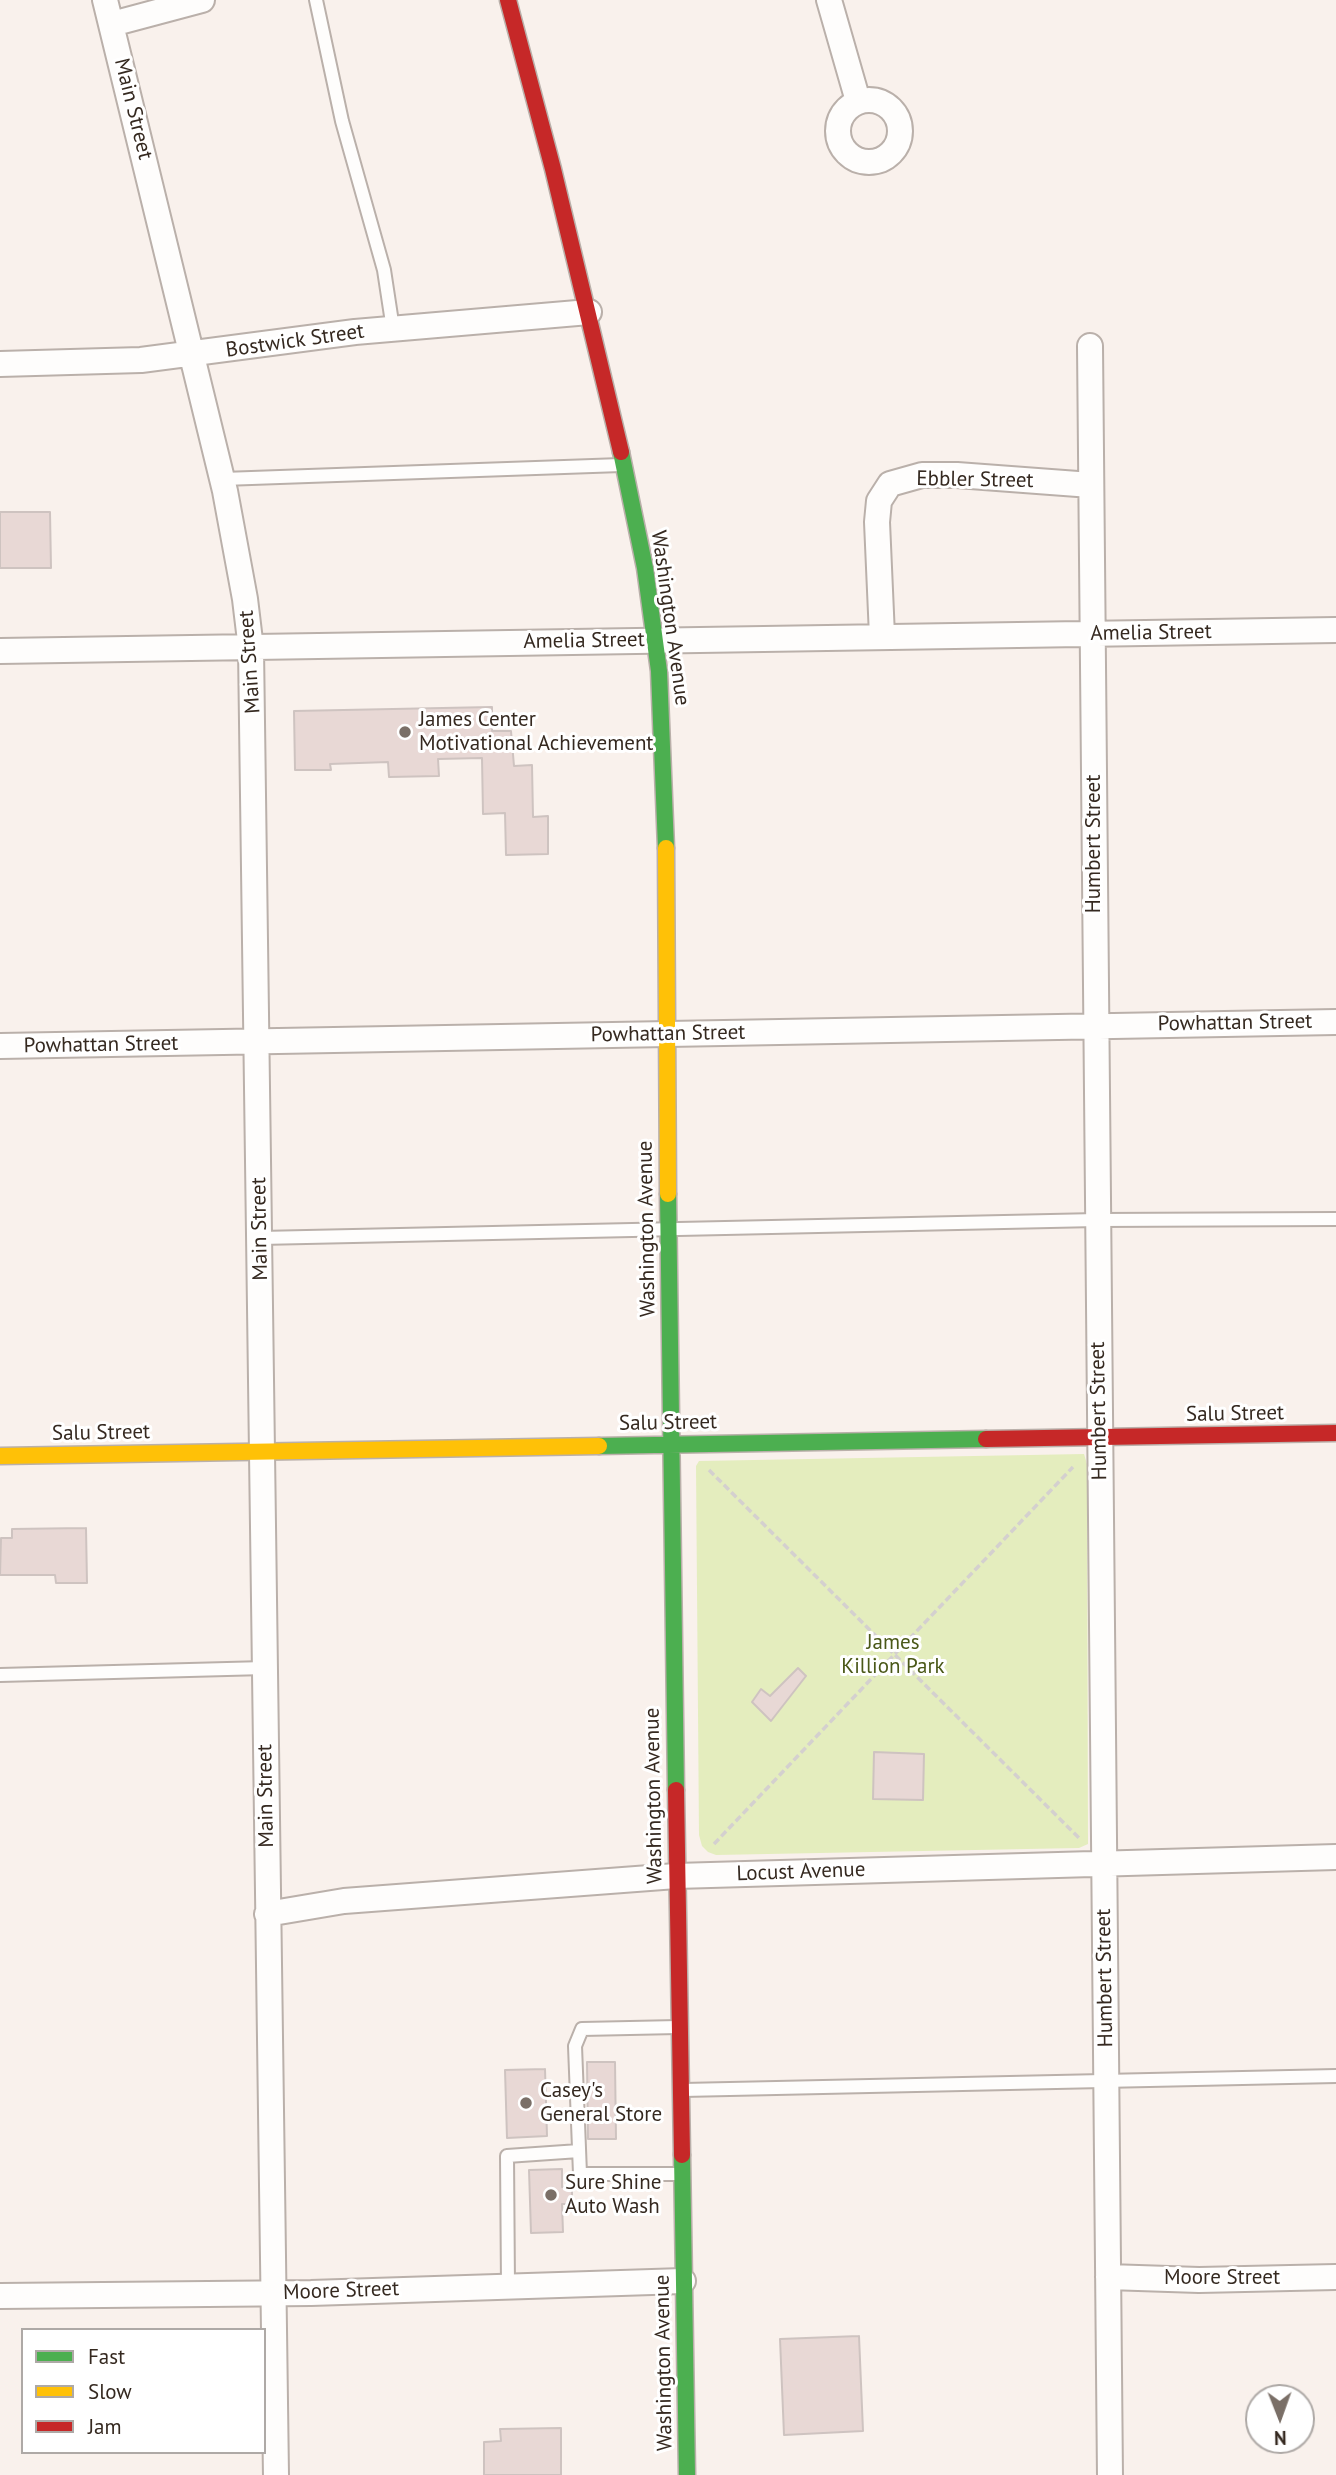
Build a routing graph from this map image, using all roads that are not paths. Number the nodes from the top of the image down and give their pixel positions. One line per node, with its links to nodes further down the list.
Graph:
1 (105, 0): 6 (street, Main Street)
2 (202, 0): 6 (street)
3 (316, 0): 9 (lane)
4 (508, 0): 8 (main road, Washington Avenue)
5 (829, 0): 7 (street)
6 (112, 24): 11 (street, Main Street)
7 (858, 101)
8 (589, 312): 9 (street, Bostwick Street); 13 (main road, Washington Avenue)
9 (393, 328): 11 (street, Bostwick Street)
10 (1090, 346): 15 (street, Humbert Street)
11 (194, 354): 12 (street, Bostwick Street); 14 (street, Main Street)
12 (0, 364)
13 (624, 465): 14 (lane); 19 (main road, Washington Avenue)
14 (223, 479): 20 (street, Main Street)
15 (1091, 485): 17 (street, Humbert Street); 18 (street, Ebbler Street)
16 (1336, 630): 17 (street, Amelia Street)
17 (1093, 634): 18 (street, Amelia Street); 23 (street, Humbert Street)
18 (881, 636): 19 (street, Amelia Street)
19 (656, 639): 20 (street, Amelia Street); 24 (main road, Washington Avenue)
20 (251, 649): 21 (street, Amelia Street); 25 (street, Main Street)
21 (0, 651)
22 (1336, 1022): 23 (street, Powhattan Street)
23 (1094, 1025): 24 (street, Powhattan Street); 28 (street, Humbert Street)
24 (666, 1034): 25 (street, Powhattan Street); 29 (main road, Washington Avenue)
25 (258, 1044): 26 (street, Powhattan Street); 30 (street, Main Street)
26 (0, 1046)
27 (1336, 1219): 28 (lane)
28 (1097, 1220): 29 (lane); 32 (street, Humbert Street)
29 (668, 1230): 30 (lane); 33 (main road, Washington Avenue)
30 (260, 1238): 34 (street, Main Street)
31 (1336, 1433): 32 (main road, Salu Street)
32 (1099, 1437): 33 (main road, Salu Street); 39 (street, Humbert Street)
33 (670, 1444): 34 (main road, Salu Street); 40 (main road, Washington Avenue)
34 (262, 1451): 35 (main road, Salu Street); 36 (street, Main Street)
35 (0, 1456)
36 (265, 1668): 37 (lane); 41 (street, Main Street)
37 (0, 1675)
38 (1336, 1857): 39 (street, Locust Avenue)
39 (1103, 1863): 40 (street, Locust Avenue); 44 (street, Humbert Street)
40 (676, 1876): 41 (street, Locust Avenue); 42 (main road, Washington Avenue)
41 (267, 1914): 52 (street, Main Street)
42 (678, 2027): 45 (main road, Washington Avenue); 46 (lane)
43 (1336, 2076): 44 (lane)
44 (1106, 2081): 45 (lane); 48 (street, Humbert Street)
45 (680, 2090): 47 (main road, Washington Avenue)
46 (579, 2151): 47 (lane); 51 (lane)
47 (681, 2174): 50 (main road, Washington Avenue)
48 (1108, 2277): 49 (street, Moore Street); 56 (street, Humbert Street)
49 (1336, 2277)
50 (683, 2281): 51 (street, Moore Street); 55 (main road, Washington Avenue)
51 (508, 2286): 52 (street, Moore Street)
52 (273, 2293): 53 (street, Moore Street); 54 (street, Main Street)
53 (0, 2296)
54 (276, 2475)
55 (687, 2475)
56 (1110, 2475)

